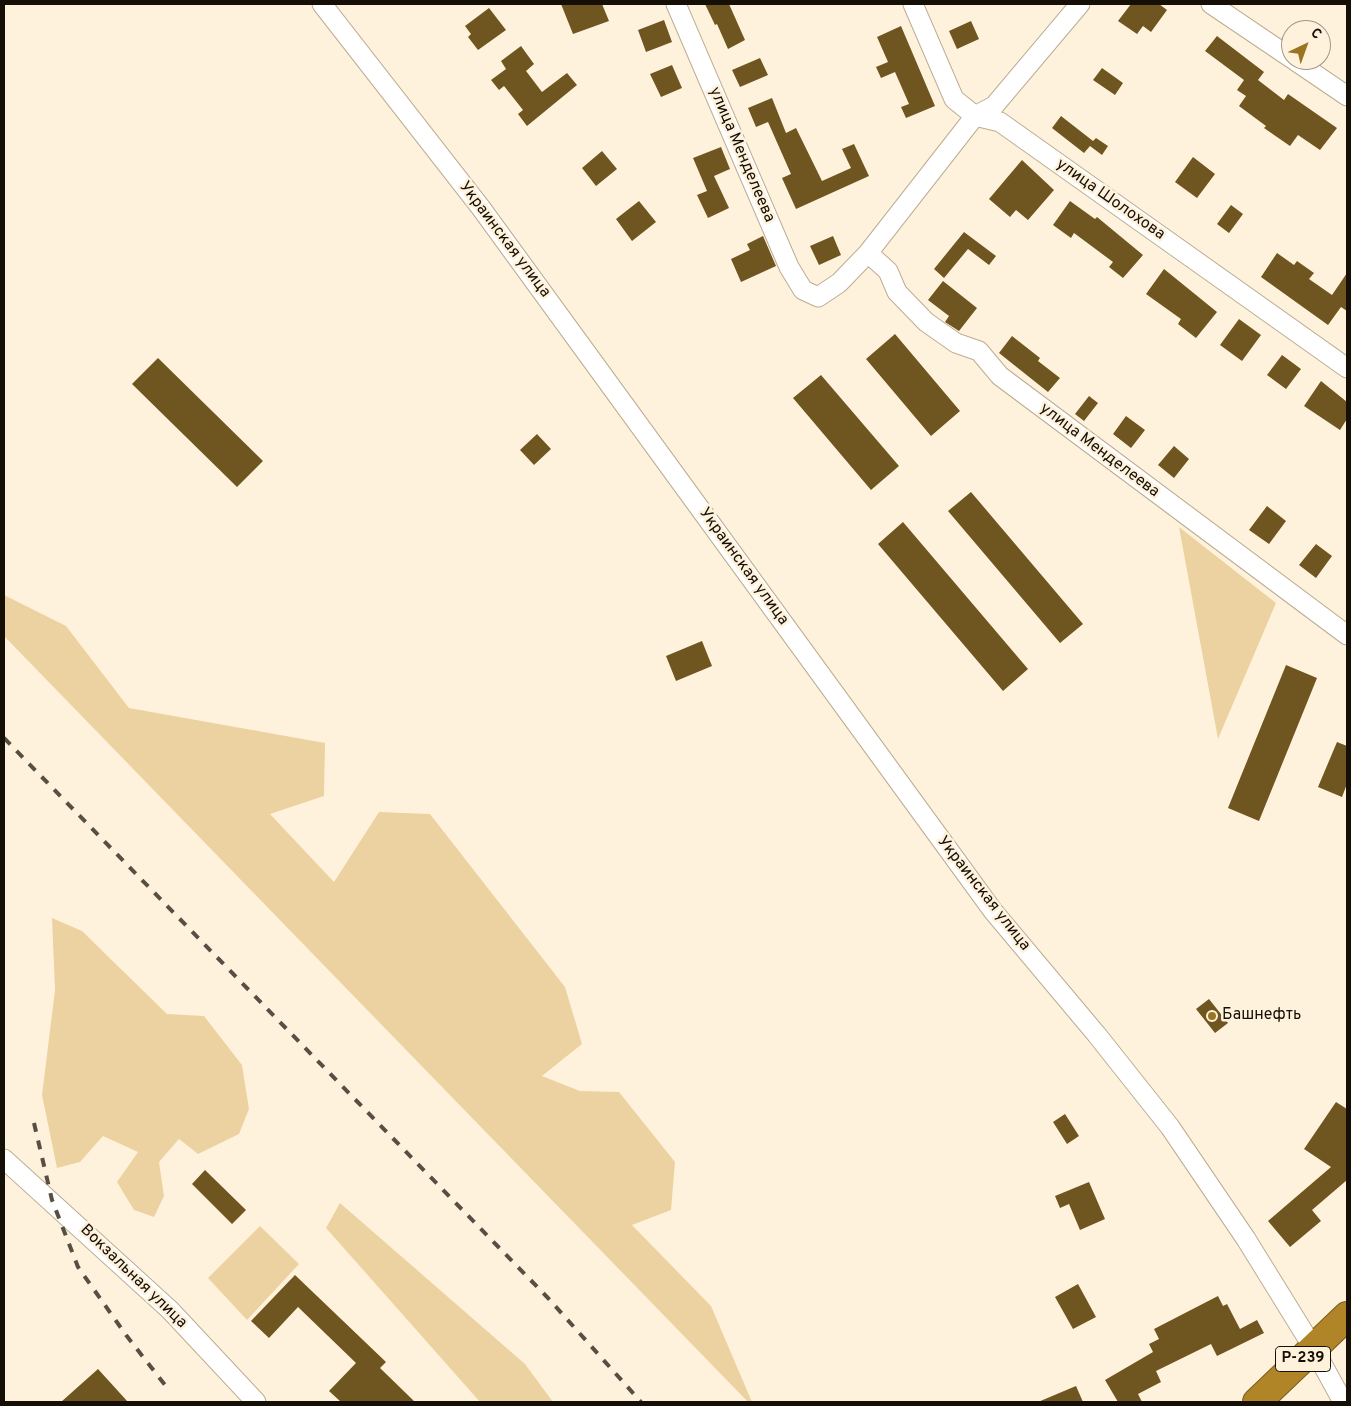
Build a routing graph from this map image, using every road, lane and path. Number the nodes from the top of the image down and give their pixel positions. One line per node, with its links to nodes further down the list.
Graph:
1 (322, 4): 15 (street, Украинская улица)
2 (676, 4): 10 (street, улица Менделеева)
3 (913, 4): 9 (street, улица Шолохова)
4 (1080, 4): 9 (street)
5 (1211, 4): 6 (street)
6 (1281, 52)
7 (1308, 70): 8 (street)
8 (1347, 96)
9 (975, 116): 10 (street); 11 (street, улица Шолохова)
10 (868, 253): 12 (street, улица Менделеева)
11 (1347, 368)
12 (1347, 635)
13 (4, 1159): 16 (street, Вокзальная улица)
14 (1347, 1316): 15 (highway, Р-239)
15 (1314, 1349): 17 (highway, Р-239); 18 (street, Украинская улица)
16 (256, 1402)
17 (1257, 1402)
18 (1343, 1402)

